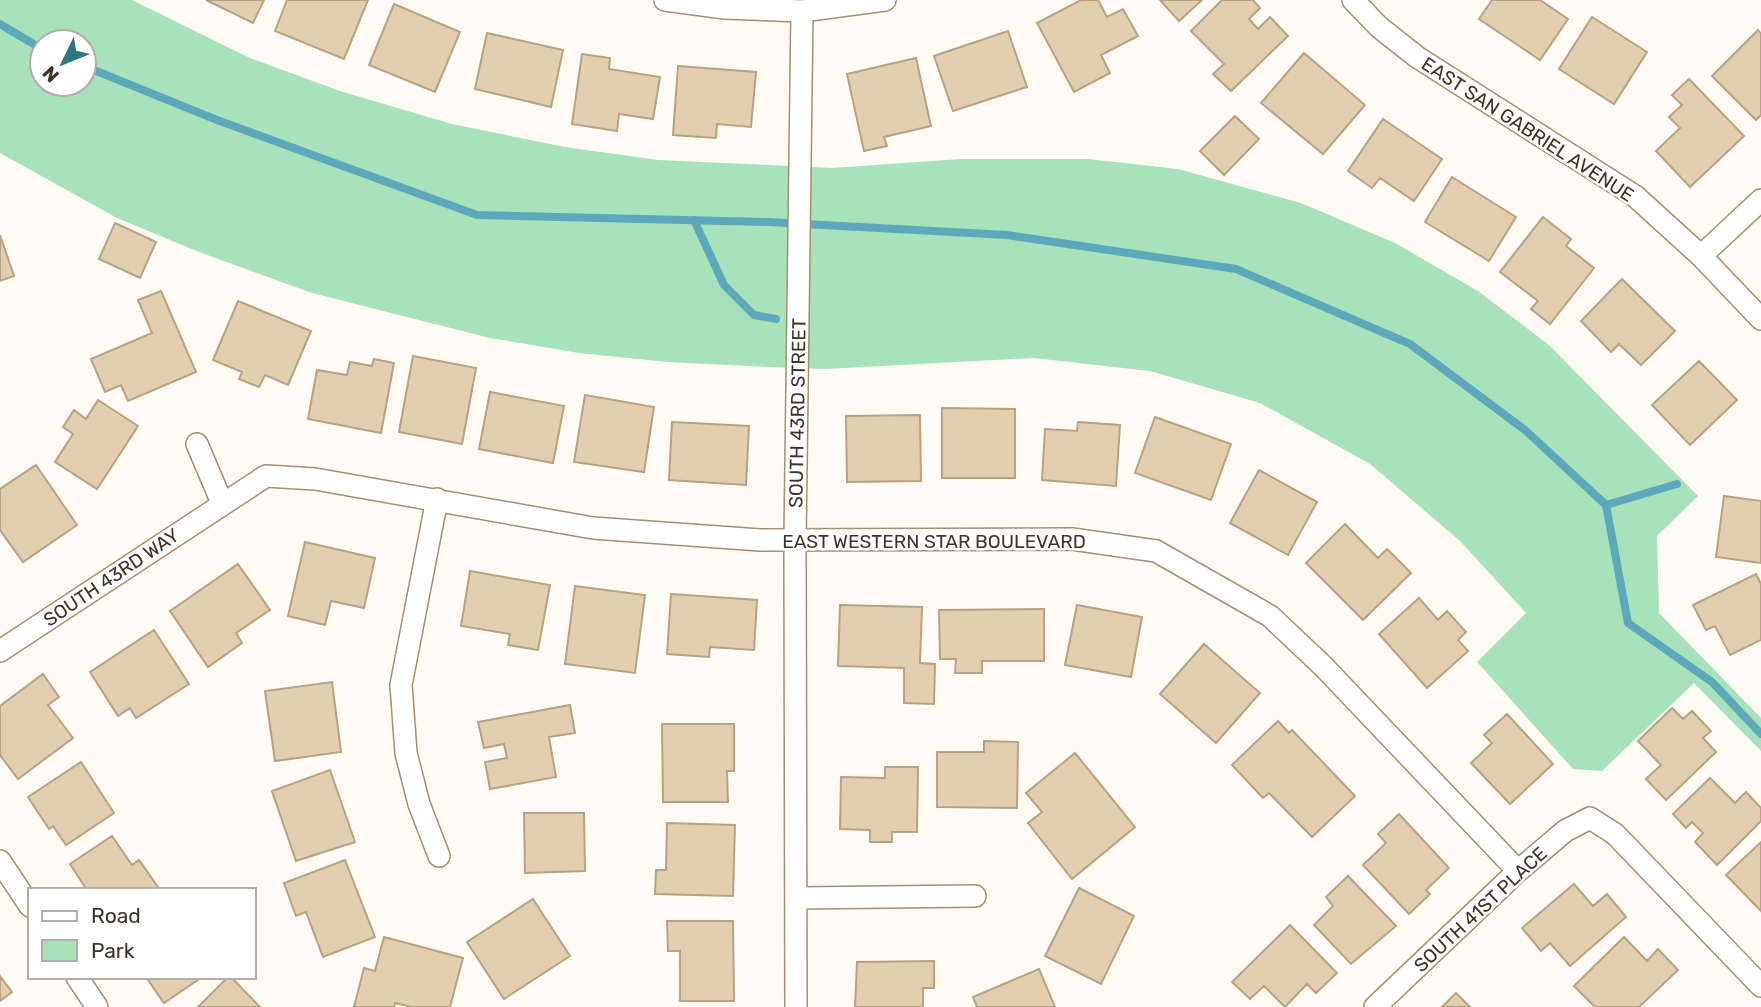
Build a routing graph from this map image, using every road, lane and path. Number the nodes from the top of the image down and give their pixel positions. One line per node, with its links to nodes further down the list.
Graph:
1 (665, 0): 4 (street)
2 (885, 0): 4 (street)
3 (1353, 0): 6 (street, EAST SAN GABRIEL AVENUE)
4 (802, 11): 11 (street, SOUTH 43RD STREET)
5 (1761, 200): 6 (street)
6 (1701, 256): 7 (street, EAST SAN GABRIEL AVENUE)
7 (1761, 319)
8 (197, 444): 10 (street)
9 (437, 499): 10 (street, SOUTH 43RD WAY); 11 (street, EAST WESTERN STAR BOULEVARD); 13 (street)
10 (222, 503): 12 (street, SOUTH 43RD WAY)
11 (795, 540): 15 (street, EAST WESTERN STAR BOULEVARD); 17 (street, SOUTH 43RD STREET)
12 (0, 651)
13 (439, 856)
14 (0, 861): 18 (street)
15 (1518, 871): 20 (street, SOUTH 41ST PLACE); 23 (street, SOUTH 41ST PLACE)
16 (975, 896): 17 (street)
17 (798, 898): 22 (street, SOUTH 43RD STREET)
18 (28, 902)
19 (78, 979): 21 (street)
20 (1761, 986)
21 (97, 1007)
22 (796, 1007)
23 (1375, 1007)

